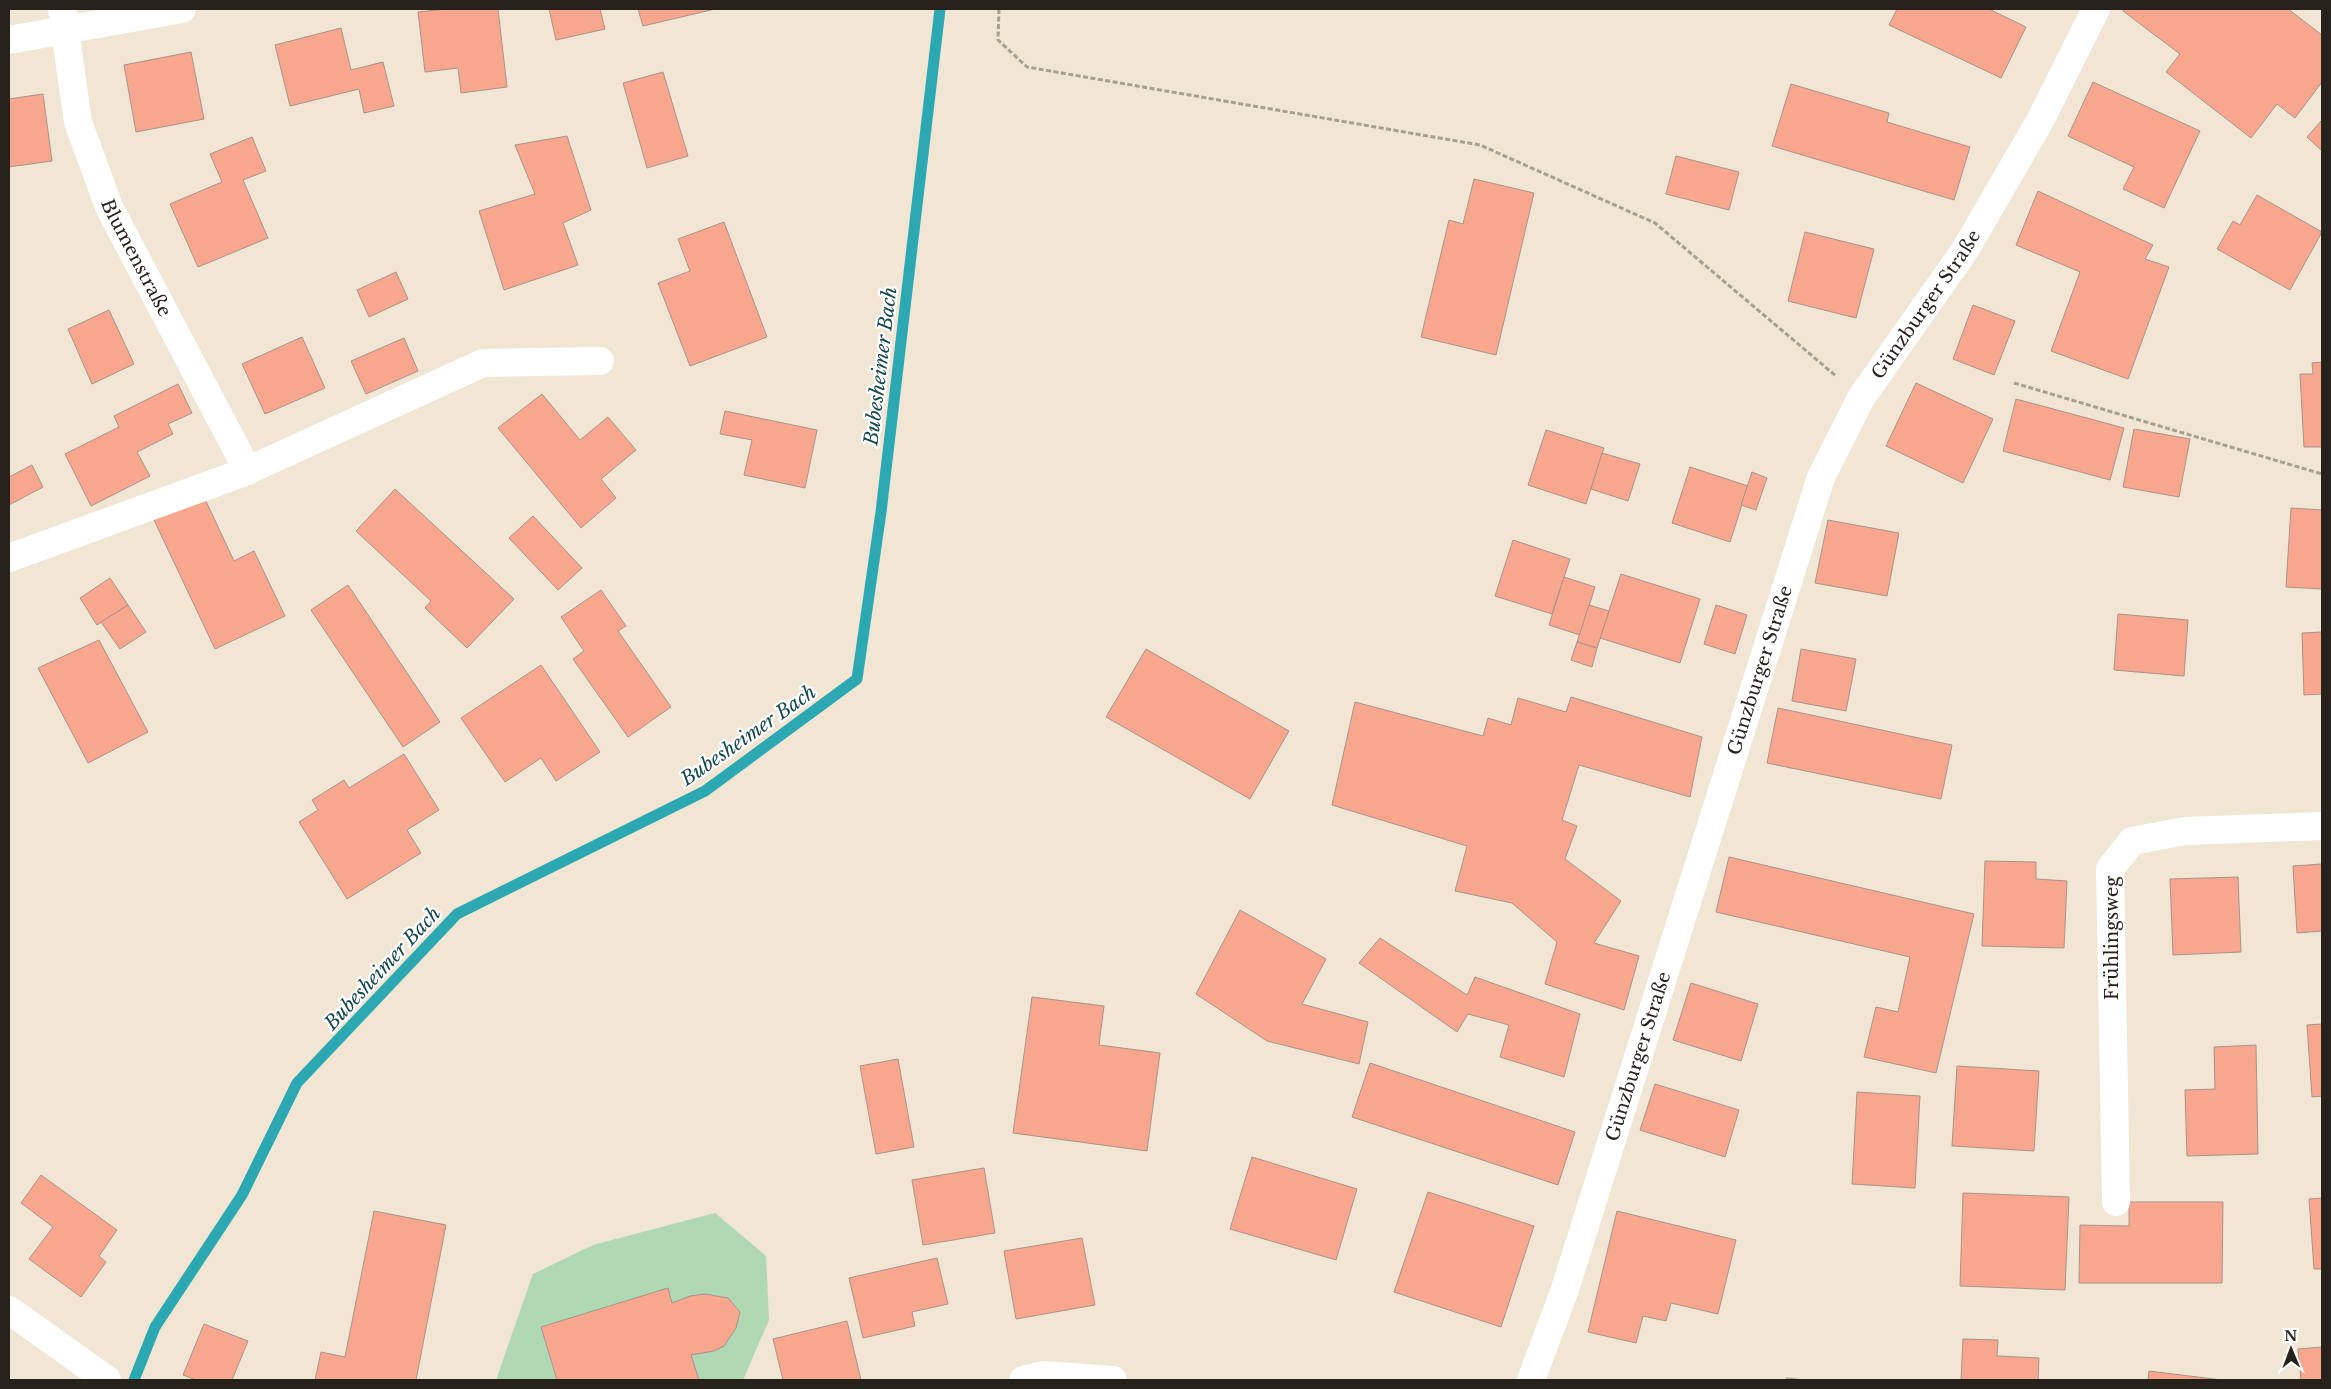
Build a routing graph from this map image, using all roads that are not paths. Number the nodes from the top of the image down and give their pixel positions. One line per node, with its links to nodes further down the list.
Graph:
1 (182, 9): 3 (street)
2 (2096, 9): 14 (street, Günzburger Straße)
3 (64, 19): 4 (street); 6 (street, Blumenstraße)
4 (9, 40)
5 (600, 361): 6 (street)
6 (248, 471): 7 (street)
7 (9, 558)
8 (2322, 826): 9 (street, Frühlingsweg)
9 (2116, 1202)
10 (9, 1310): 11 (street)
11 (107, 1380)
12 (1023, 1380): 13 (street)
13 (1113, 1380)
14 (1531, 1380)

